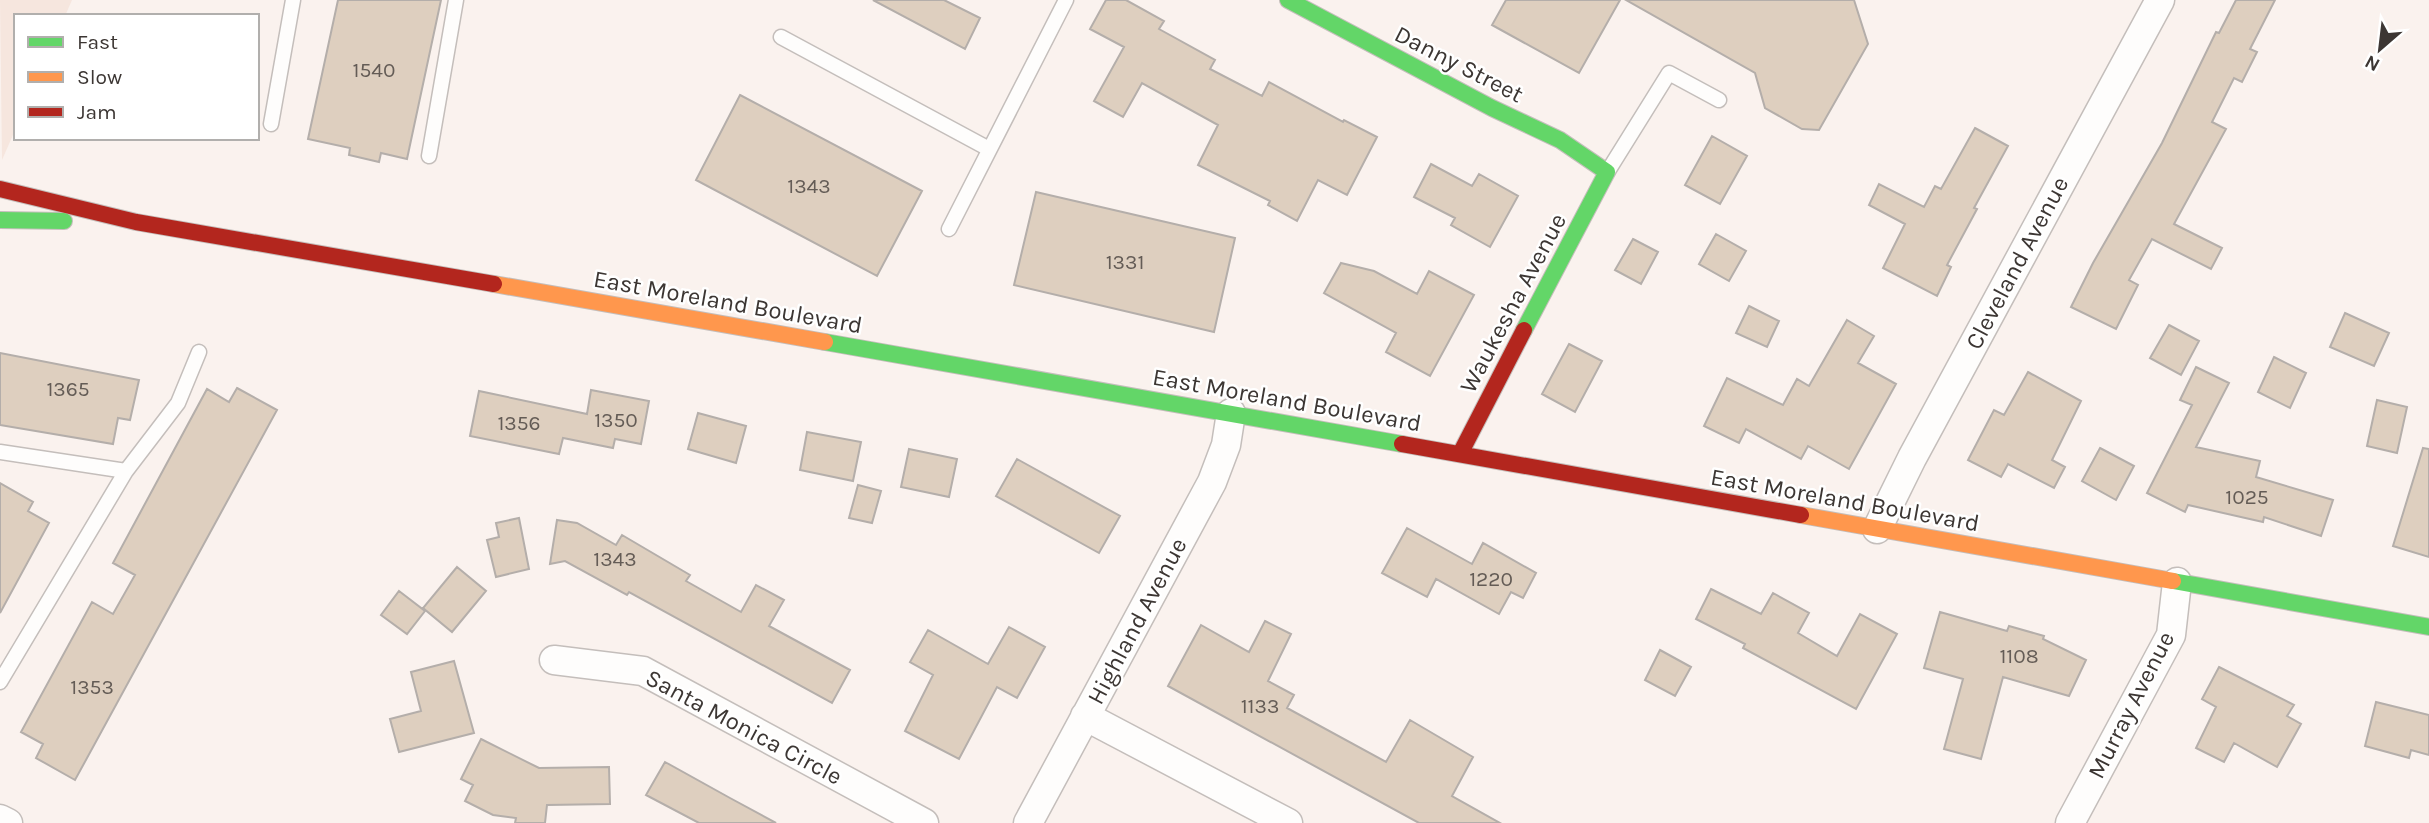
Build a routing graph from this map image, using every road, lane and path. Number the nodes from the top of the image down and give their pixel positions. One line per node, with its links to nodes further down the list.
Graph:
1 (293, 0): 8 (lane)
2 (456, 0): 10 (lane)
3 (1066, 0): 9 (lane)
4 (1288, 0): 11 (main road, Danny Street)
5 (2160, 0): 21 (street, Cleveland Avenue)
6 (781, 37): 9 (lane)
7 (1719, 100): 11 (lane)
8 (271, 124)
9 (989, 149): 15 (lane)
10 (429, 156)
11 (1607, 172): 19 (main road, Waukesha Avenue)
12 (0, 189): 14 (main road, East Moreland Boulevard)
13 (0, 220): 14 (main road, East Moreland Boulevard)
14 (136, 222): 17 (main road, East Moreland Boulevard)
15 (949, 229)
16 (199, 352): 20 (lane)
17 (1231, 413): 19 (main road, East Moreland Boulevard); 26 (street, Highland Avenue)
18 (0, 452): 20 (lane)
19 (1460, 454): 21 (main road, East Moreland Boulevard)
20 (127, 471): 25 (lane)
21 (1878, 529): 22 (main road, East Moreland Boulevard)
22 (2177, 582): 23 (main road, East Moreland Boulevard); 32 (street, Murray Avenue)
23 (2429, 627)
24 (554, 660): 29 (street, Santa Monica Circle)
25 (0, 682)
26 (1085, 716): 30 (street, Highland Avenue); 31 (street)
27 (0, 818): 28 (street)
28 (8, 823)
29 (924, 823)
30 (1028, 823)
31 (1288, 823)
32 (2070, 823)

